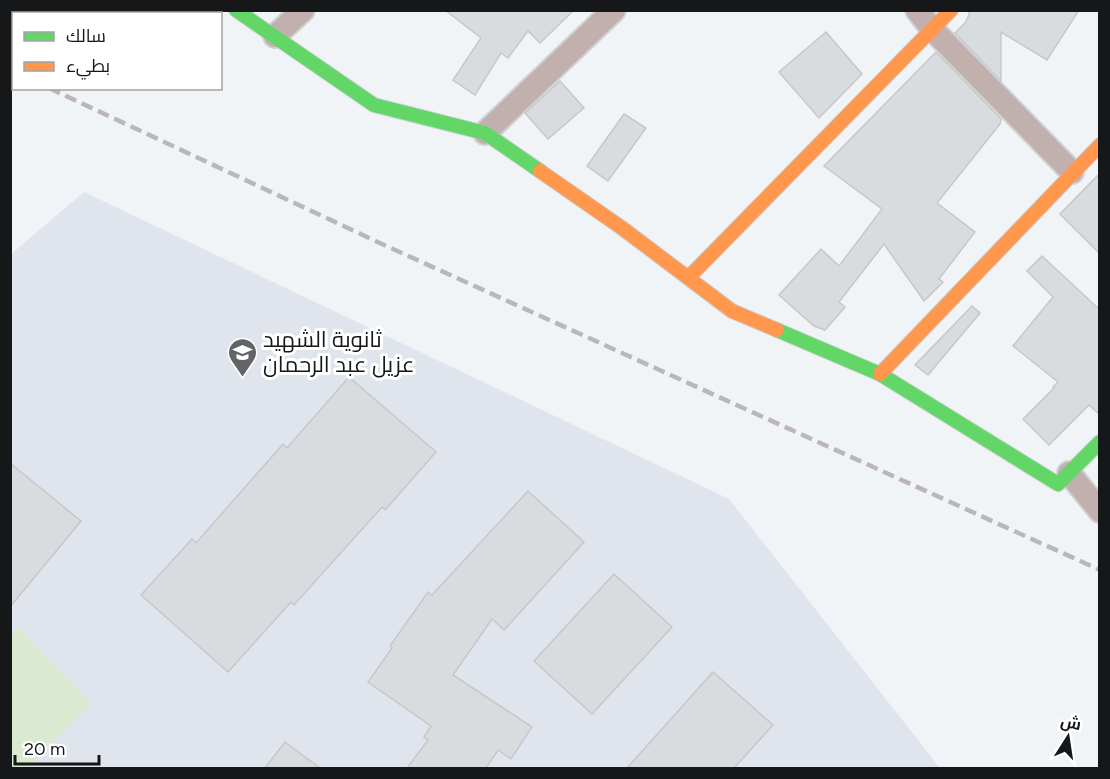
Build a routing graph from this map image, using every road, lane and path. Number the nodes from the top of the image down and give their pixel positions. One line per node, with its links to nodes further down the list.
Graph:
1 (237, 10): 7 (street)
2 (303, 10): 7 (street)
3 (614, 10): 8 (street)
4 (917, 10): 6 (street)
5 (951, 10): 6 (street)
6 (932, 29): 10 (street); 11 (street)
7 (275, 36): 8 (street)
8 (485, 133): 11 (street)
9 (1100, 145): 10 (street)
10 (1072, 172): 12 (street)
11 (689, 277): 12 (street)
12 (880, 374): 14 (street)
13 (1100, 442): 14 (street)
14 (1069, 473): 15 (street)
15 (1100, 511)

